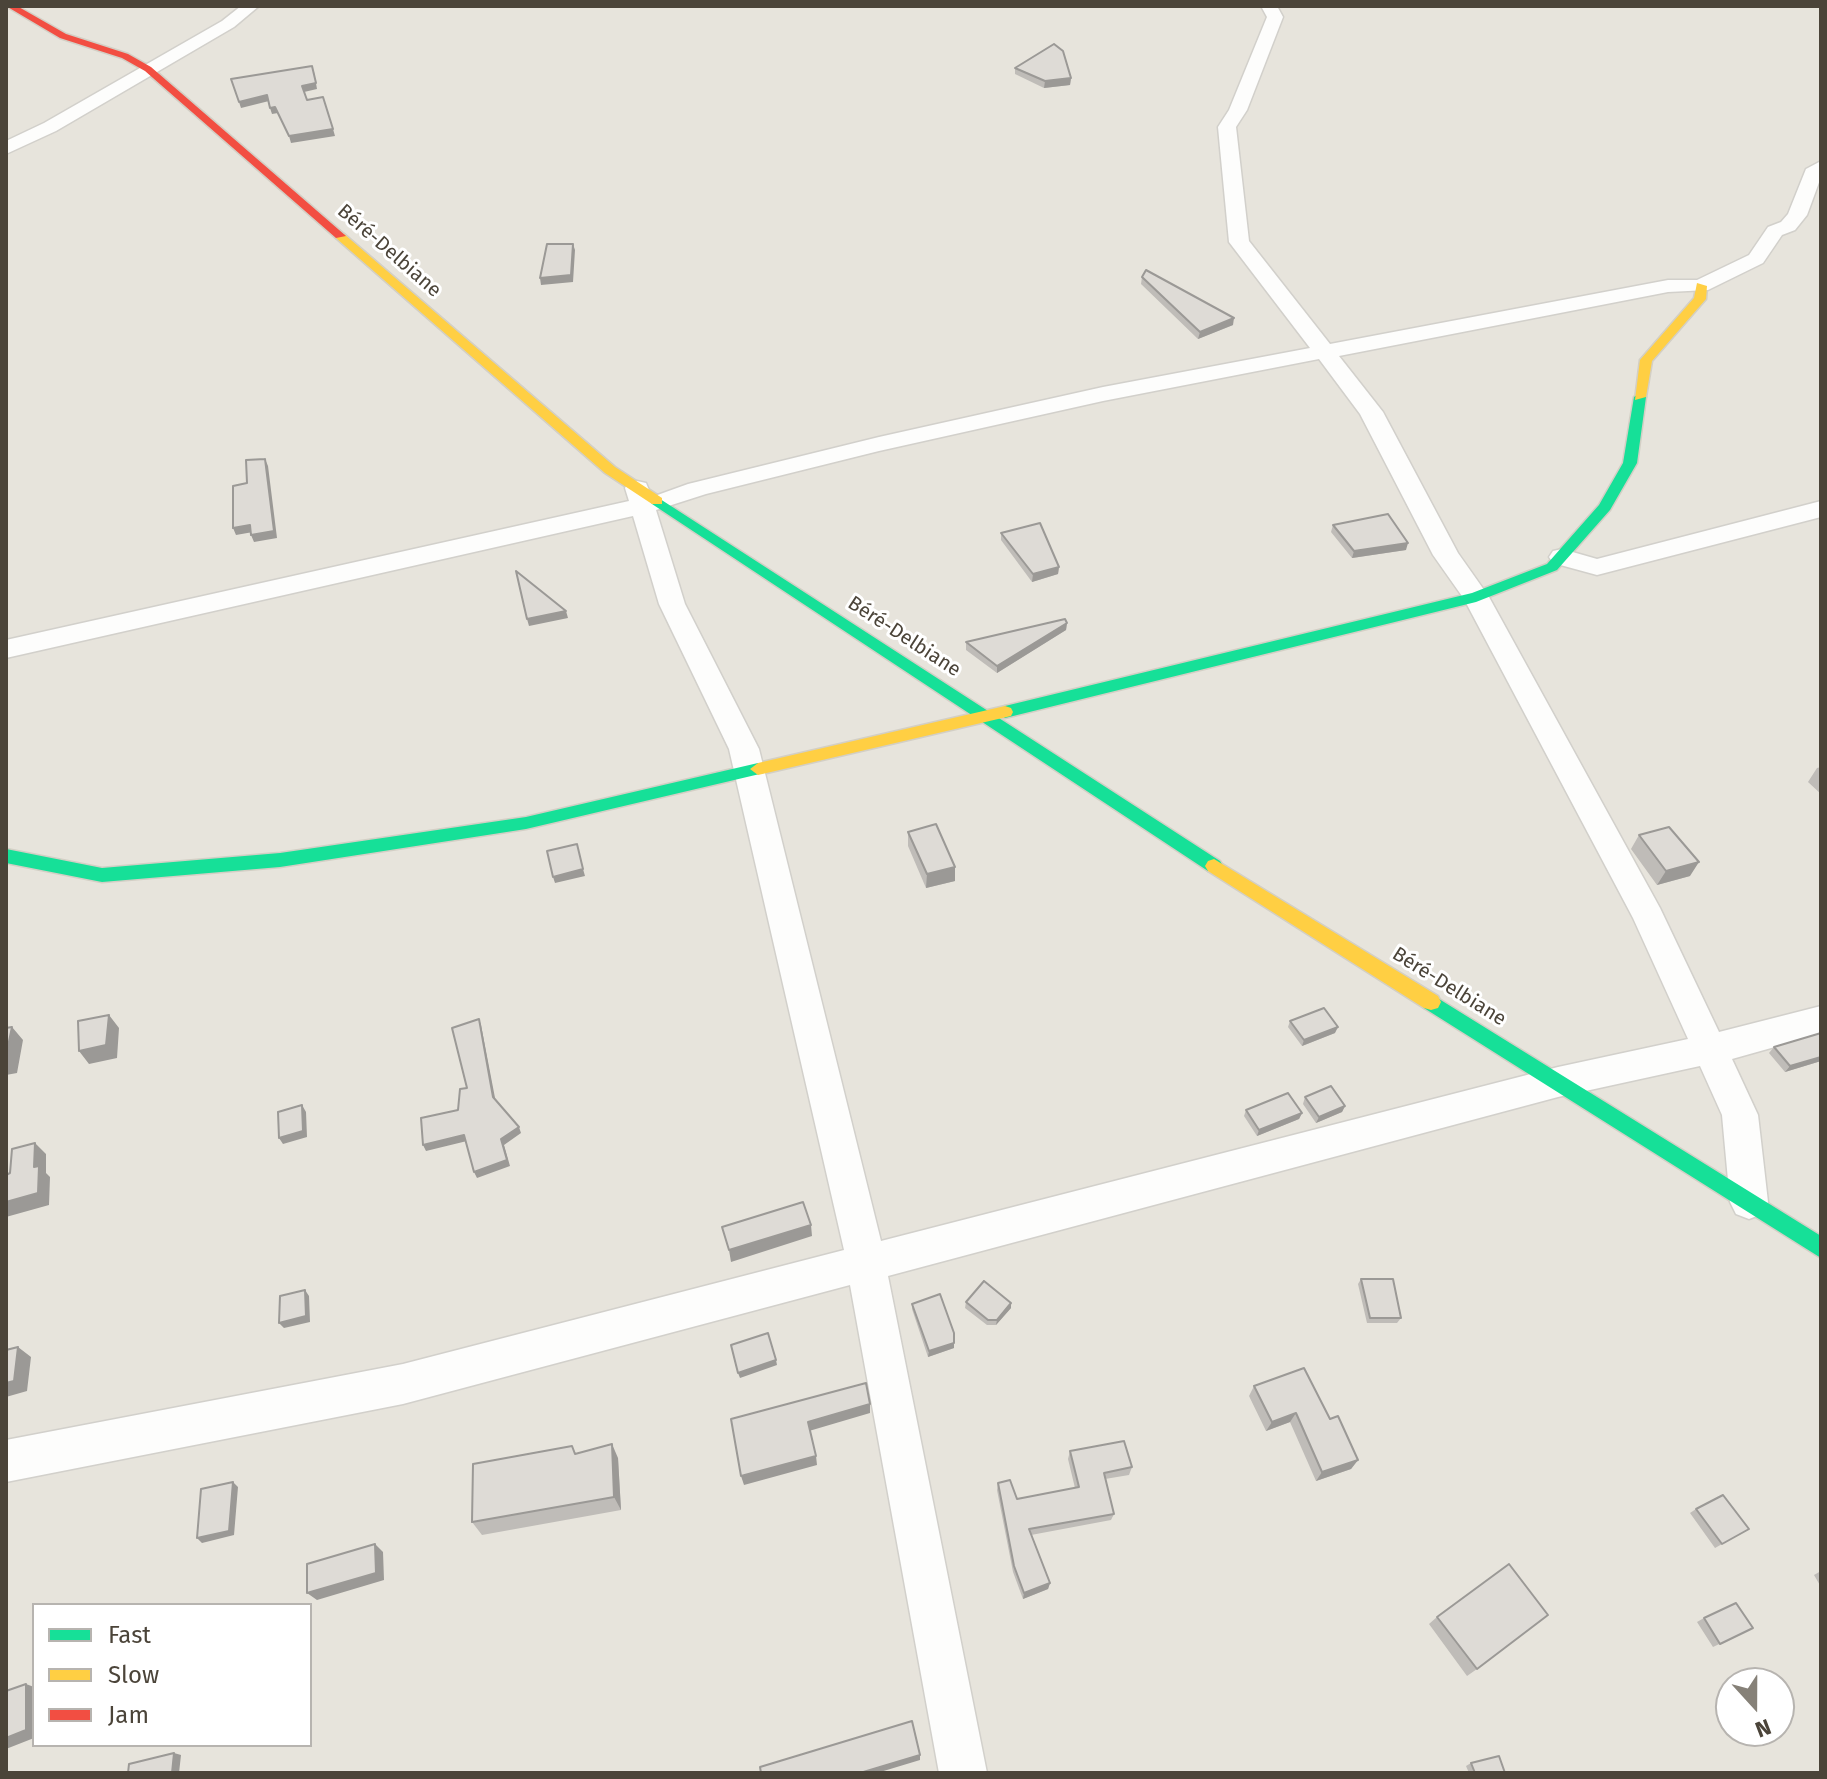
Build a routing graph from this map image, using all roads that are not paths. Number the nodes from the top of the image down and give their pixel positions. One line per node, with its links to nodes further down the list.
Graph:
1 (10, 6): 4 (street, Béré-Delbiane)
2 (251, 6): 4 (street)
3 (1269, 6): 8 (street)
4 (148, 69): 5 (street); 9 (street, Béré-Delbiane)
5 (6, 148)
6 (1821, 167): 7 (street)
7 (1701, 286): 8 (street); 11 (street)
8 (1323, 351): 9 (street); 12 (street)
9 (646, 499): 13 (street); 14 (street, Béré-Delbiane); 15 (street)
10 (1821, 509): 11 (street)
11 (1562, 557): 12 (street)
12 (1476, 597): 14 (street); 18 (street)
13 (6, 649)
14 (985, 717): 15 (street); 19 (street, Béré-Delbiane)
15 (750, 772): 16 (street); 22 (street)
16 (6, 856)
17 (1821, 1020): 18 (street)
18 (1712, 1049): 19 (street); 20 (street)
19 (1558, 1082): 20 (street, Béré-Delbiane); 22 (street)
20 (1749, 1202): 21 (street, Béré-Delbiane)
21 (1821, 1248)
22 (867, 1264): 23 (street); 24 (street)
23 (6, 1461)
24 (963, 1773)

